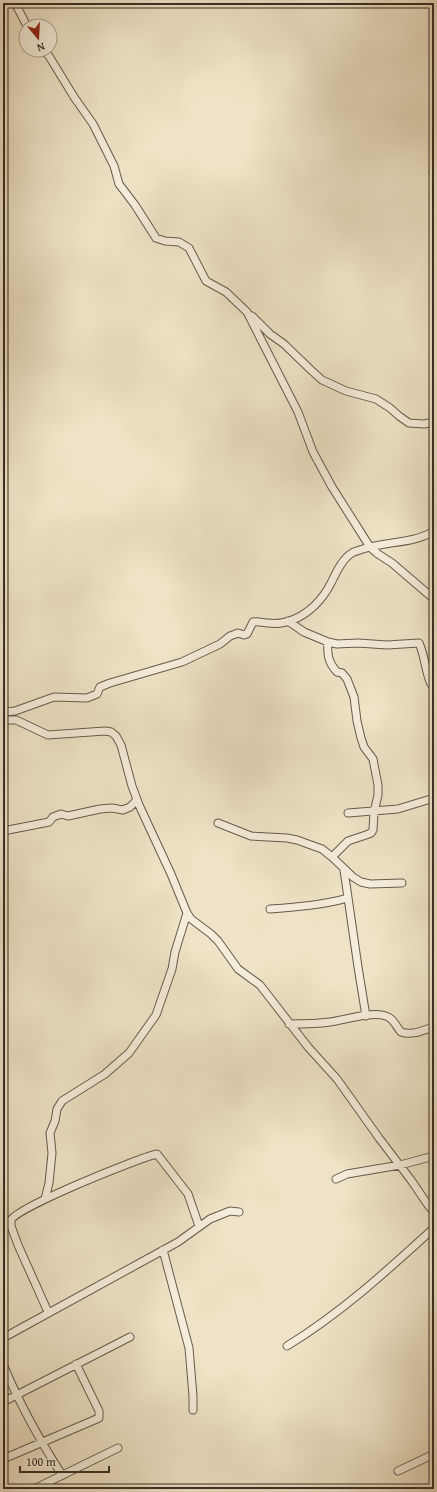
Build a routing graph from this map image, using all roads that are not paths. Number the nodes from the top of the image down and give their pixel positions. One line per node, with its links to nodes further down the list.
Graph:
1 (15, 3): 2 (street)
2 (23, 18)
3 (49, 58): 4 (street)
4 (247, 312): 5 (street); 7 (street)
5 (434, 422)
6 (434, 531): 7 (street)
7 (370, 546): 8 (street); 9 (street)
8 (434, 599)
9 (288, 621): 10 (street); 12 (street)
10 (328, 642): 11 (street); 16 (street)
11 (434, 684)
12 (3, 712)
13 (3, 720): 15 (street)
14 (434, 798): 16 (street)
15 (137, 800): 19 (street); 25 (street)
16 (374, 812): 17 (street); 20 (street)
17 (348, 813)
18 (218, 822): 20 (street)
19 (3, 830)
20 (332, 857): 21 (street)
21 (344, 870): 22 (street); 23 (street)
22 (402, 883)
23 (348, 898): 24 (street); 26 (street)
24 (270, 909)
25 (187, 913): 27 (street); 32 (street)
26 (366, 1016): 27 (street); 28 (street)
27 (289, 1024): 30 (street)
28 (434, 1026)
29 (434, 1156): 30 (street)
30 (400, 1165): 31 (street); 34 (street)
31 (336, 1179)
32 (45, 1199): 35 (street); 38 (street)
33 (240, 1212): 35 (street)
34 (434, 1212)
35 (199, 1226): 37 (street)
36 (434, 1228): 41 (street)
37 (163, 1250): 38 (street); 46 (street)
38 (48, 1312): 40 (street)
39 (130, 1337): 43 (street)
40 (3, 1338)
41 (288, 1346)
42 (3, 1364): 44 (street)
43 (76, 1364): 44 (street); 47 (street)
44 (16, 1396): 45 (street); 47 (street)
45 (3, 1402)
46 (193, 1410)
47 (42, 1443): 50 (street); 52 (street)
48 (118, 1448): 52 (street)
49 (434, 1454): 51 (street)
50 (3, 1459)
51 (398, 1471)
52 (62, 1475): 53 (street)
53 (34, 1489)

